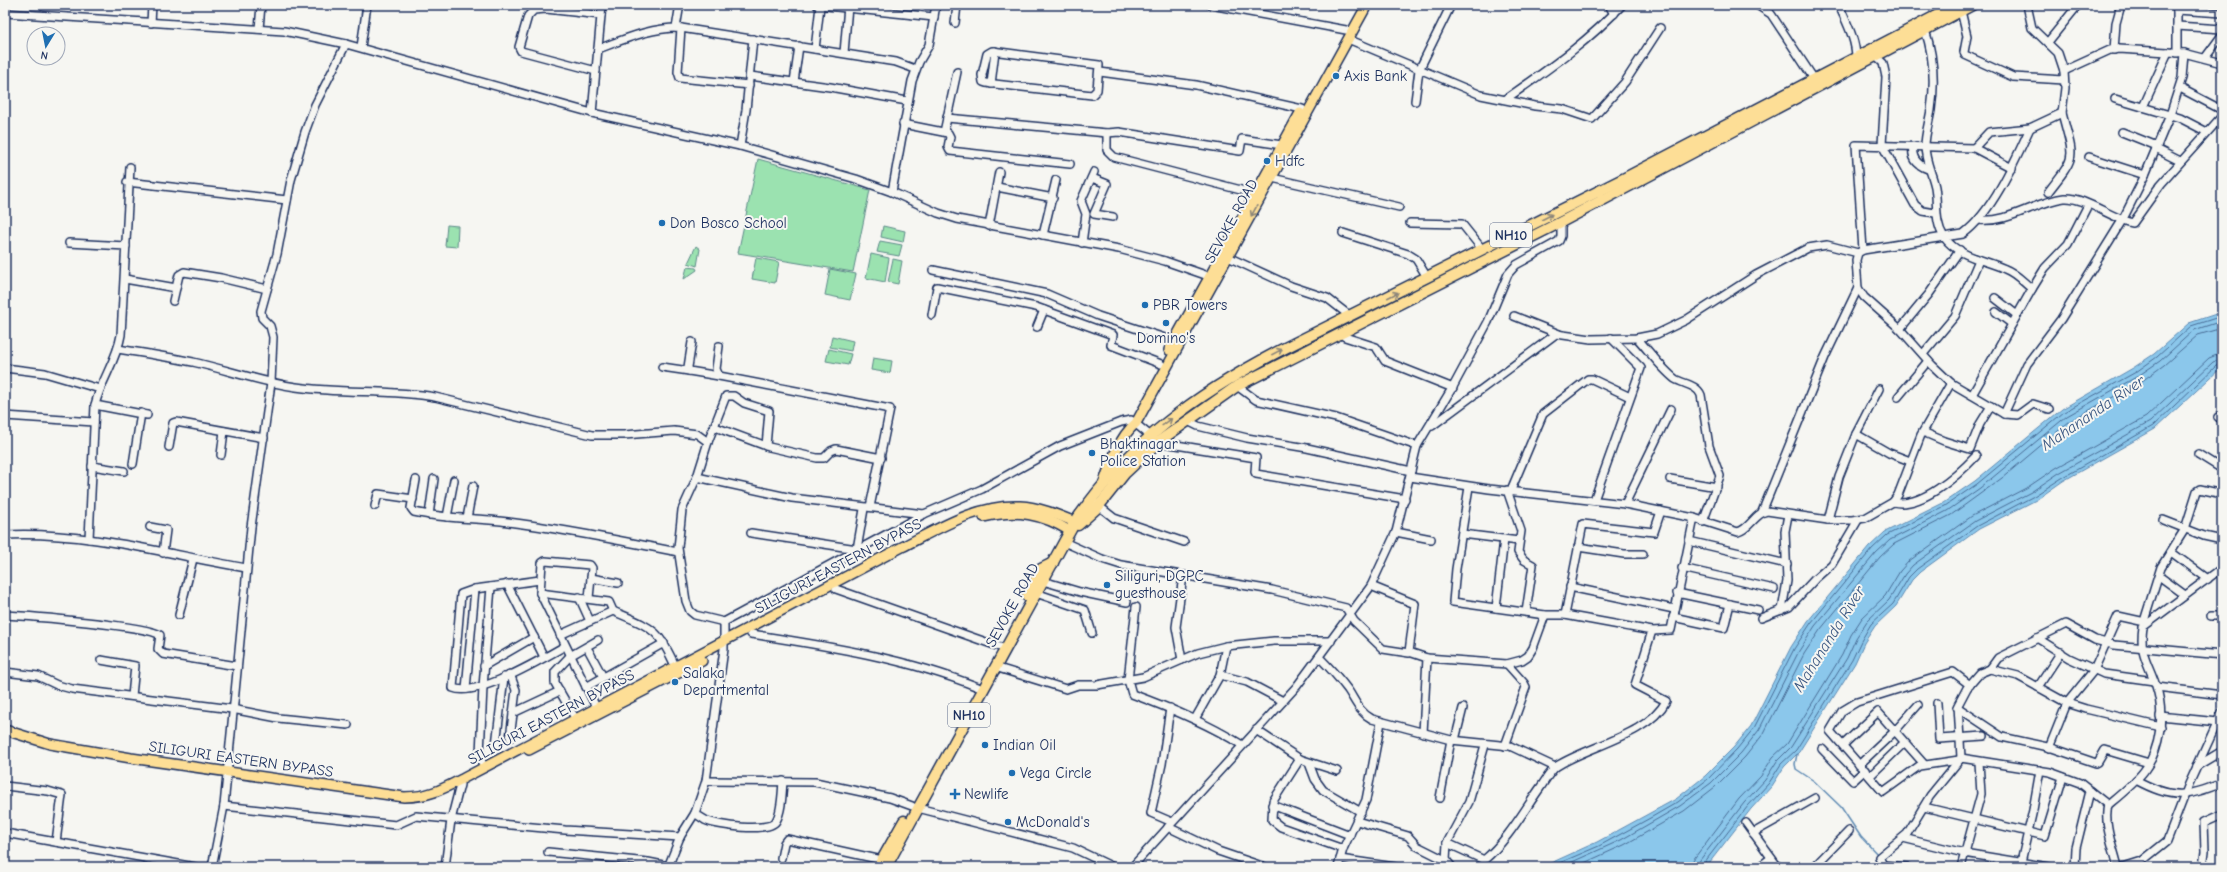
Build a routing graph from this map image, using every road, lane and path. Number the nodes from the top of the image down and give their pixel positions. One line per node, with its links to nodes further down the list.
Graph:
1 (152, 5): 30 (street)
2 (261, 5): 35 (street)
3 (367, 5): 45 (street)
4 (602, 5): 28 (street)
5 (677, 5): 33 (street)
6 (818, 5): 22 (street); 47 (street)
7 (936, 5): 29 (street)
8 (957, 5): 31 (street)
9 (1211, 5): 37 (street)
10 (1360, 5): 37 (main road, SEVOKE ROAD)
11 (1367, 5): 41 (main road, SEVOKE ROAD)
12 (1451, 5): 58 (street)
13 (1609, 5): 27 (street)
14 (1622, 5): 27 (street)
15 (1757, 5): 64 (street)
16 (1839, 5): 53 (street)
17 (1972, 5): 24 (highway)
18 (2027, 5): 42 (street)
19 (2078, 5): 42 (street)
20 (2121, 5): 48 (street)
21 (546, 7): 28 (street); 59 (street)
22 (848, 7): 29 (street); 51 (street)
23 (2176, 7): 26 (street); 32 (street)
24 (1959, 8): 38 (highway); 52 (highway, NH10); 65 (street)
25 (5, 13): 30 (street)
26 (2222, 13)
27 (1614, 14): 70 (street)
28 (601, 15): 46 (street)
29 (934, 17): 57 (street)
30 (151, 23): 35 (street)
31 (955, 23)
32 (2177, 26): 36 (street); 50 (street)
33 (678, 28): 40 (street); 46 (street); 67 (street)
34 (1660, 28): 70 (street)
35 (259, 29): 43 (street)
36 (2222, 29)
37 (1346, 30): 56 (main road, SEVOKE ROAD)
38 (1925, 30): 52 (highway); 91 (street)
39 (2222, 35): 54 (street)
40 (753, 39): 44 (street); 63 (street)
41 (1348, 39): 56 (main road, SEVOKE ROAD); 58 (street)
42 (2048, 42): 60 (street)
43 (346, 44): 45 (street); 110 (street)
44 (800, 46): 47 (street); 66 (street)
45 (361, 47): 76 (street)
46 (598, 49): 59 (street)
47 (816, 49): 51 (street)
48 (2114, 50): 49 (street); 60 (street)
49 (2168, 52): 50 (street); 73 (street)
50 (2180, 53): 54 (street); 68 (street)
51 (844, 54): 57 (street)
52 (1873, 54): 53 (highway, NH10); 88 (street); 119 (highway)
53 (1856, 58): 64 (highway, NH10)
54 (2205, 58): 55 (street)
55 (2222, 63)
56 (1330, 65): 74 (main road, SEVOKE ROAD); 102 (main road, SEVOKE ROAD)
57 (915, 69): 71 (street)
58 (1419, 70): 70 (street); 72 (street)
59 (596, 71): 76 (street)
60 (2064, 71): 65 (street)
61 (957, 72): 80 (street)
62 (1100, 72): 62 (street); 74 (street)
63 (750, 76): 66 (street); 67 (street)
64 (1814, 79): 128 (highway, NH10, one-way to 64)
65 (2064, 80): 77 (street)
66 (794, 82): 71 (street)
67 (749, 85): 89 (street)
68 (2180, 88): 75 (street); 78 (street)
69 (2114, 98): 73 (street)
70 (1506, 99)
71 (907, 101): 81 (street)
72 (1415, 101)
73 (2143, 108): 78 (street)
74 (1302, 109): 87 (main road, SEVOKE ROAD)
75 (2222, 110)
76 (592, 113): 89 (street)
77 (2062, 114): 82 (street); 107 (street)
78 (2170, 115): 85 (street); 92 (street)
79 (2222, 116): 85 (street)
80 (947, 118): 83 (street); 86 (street)
81 (903, 124): 83 (street); 106 (street)
82 (2030, 128): 93 (street); 98 (street)
83 (944, 132): 96 (street)
84 (2122, 132): 92 (street)
85 (2207, 132): 95 (street)
86 (1107, 133): 87 (street); 108 (street)
87 (1282, 145): 108 (main road, SEVOKE ROAD)
88 (1882, 145): 90 (street); 115 (street); 130 (street)
89 (740, 146): 106 (street)
90 (1913, 146): 91 (street); 99 (street)
91 (1925, 146): 93 (street); 99 (street)
92 (2157, 147): 95 (street); 101 (street)
93 (1974, 148): 98 (street)
94 (2089, 157): 101 (street)
95 (2180, 161): 117 (street)
96 (1070, 164)
97 (130, 166): 104 (street)
98 (2012, 168): 118 (street)
99 (1928, 169): 115 (street)
100 (999, 172): 105 (street)
101 (2145, 175): 117 (street)
102 (1272, 178): 108 (main road, SEVOKE ROAD); 112 (street)
103 (1056, 180): 109 (street)
104 (127, 182): 110 (street); 127 (street)
105 (997, 187): 109 (street); 121 (street)
106 (892, 192): 121 (street)
107 (2048, 192)
108 (1258, 194): 131 (main road, SEVOKE ROAD, one-way to 131); 135 (main road, SEVOKE ROAD)
109 (1053, 198): 123 (street)
110 (287, 200): 139 (street)
111 (2088, 205): 117 (street); 118 (street); 140 (street)
112 (1399, 207)
113 (1086, 212): 114 (street); 114 (street); 126 (street)
114 (1094, 214): 116 (street)
115 (1935, 214): 124 (street)
116 (1113, 217)
117 (2123, 219): 180 (street)
118 (1979, 220): 124 (street)
119 (1561, 222): 152 (highway); 170 (street)
120 (1410, 223): 128 (street)
121 (989, 226): 123 (street)
122 (1342, 233): 134 (street)
123 (1043, 235): 126 (street)
124 (1945, 238): 129 (street); 130 (street)
125 (69, 243): 127 (street)
126 (1082, 243): 135 (street)
127 (126, 246): 136 (street)
128 (1482, 249): 134 (highway, NH10)
129 (1960, 250): 132 (street); 151 (street)
130 (1860, 252): 138 (street); 155 (street)
131 (1228, 257): 135 (main road, SEVOKE ROAD); 147 (street)
132 (1979, 260): 140 (street); 160 (street)
133 (933, 270): 156 (street)
134 (1427, 277): 147 (highway, NH10, one-way to 134)
135 (1213, 278): 156 (main road, SEVOKE ROAD); 184 (main road, SEVOKE ROAD)
136 (125, 279): 137 (street); 159 (street)
137 (176, 288): 139 (street); 142 (street)
138 (1858, 288): 151 (street); 226 (street)
139 (267, 289): 167 (street)
140 (2032, 289): 146 (street)
141 (1995, 298): 146 (street)
142 (173, 302)
143 (1044, 310): 145 (street); 150 (street); 162 (street)
144 (1996, 312): 149 (street)
145 (932, 315)
146 (2017, 315): 149 (street)
147 (1350, 316): 191 (highway, NH10, one-way to 147)
148 (1514, 316): 153 (street)
149 (2012, 324): 173 (street)
150 (1036, 327)
151 (1900, 329): 160 (street)
152 (1341, 333): 169 (highway); 170 (street)
153 (1559, 334): 154 (street); 186 (street)
154 (1611, 338): 155 (street); 174 (street)
155 (1637, 338): 214 (street)
156 (1174, 341): 162 (main road, SEVOKE ROAD)
157 (692, 342): 165 (street)
158 (719, 346): 166 (street)
159 (118, 348): 167 (street); 171 (street)
160 (1923, 354): 161 (street)
161 (1928, 360): 168 (street); 175 (street)
162 (1161, 364): 184 (main road, SEVOKE ROAD)
163 (662, 367): 165 (street)
164 (5, 368): 171 (street)
165 (689, 371): 166 (street)
166 (719, 376): 199 (street)
167 (271, 383): 190 (street); 192 (street)
168 (1951, 383): 173 (street); 188 (street)
169 (1237, 386): 182 (highway); 194 (street)
170 (1453, 388): 186 (street)
171 (100, 389): 176 (street)
172 (1879, 389): 189 (street)
173 (1972, 395): 177 (street)
174 (1630, 397): 215 (street); 219 (street)
175 (1898, 397)
176 (95, 404): 183 (street); 201 (street)
177 (1991, 406): 180 (street); 188 (street)
178 (1671, 409): 222 (street)
179 (2048, 409): 180 (street)
180 (2004, 414)
181 (5, 416): 183 (street)
182 (1188, 421): 191 (highway); 205 (street)
183 (94, 422): 202 (street)
184 (1133, 424): 191 (street); 213 (main road, SEVOKE ROAD); 227 (street)
185 (715, 427): 192 (street); 193 (street); 193 (street)
186 (1428, 428): 194 (street)
187 (224, 431): 190 (street); 195 (street); 196 (street)
188 (1923, 432): 200 (street)
189 (1856, 434): 200 (street); 233 (street)
190 (264, 438): 262 (street)
191 (1155, 439): 213 (highway, NH10); 218 (street); 221 (highway)
192 (708, 442): 206 (street)
193 (766, 446): 199 (street)
194 (1418, 446): 205 (street)
195 (169, 447)
196 (221, 454)
197 (2198, 454): 203 (street)
198 (1976, 456): 220 (street)
199 (881, 458): 224 (street)
200 (1910, 461): 220 (street)
201 (134, 464)
202 (92, 466): 204 (street); 245 (street)
203 (2222, 469)
204 (124, 471)
205 (1410, 474): 212 (street); 218 (street)
206 (697, 477): 224 (street); 255 (street)
207 (434, 479): 228 (street)
208 (1670, 479): 214 (street)
209 (416, 480): 217 (street)
210 (454, 480): 230 (street)
211 (473, 486): 231 (street)
212 (1469, 486): 215 (street); 243 (street)
213 (1102, 487): 221 (highway, NH10)
214 (1717, 487): 237 (street)
215 (1509, 490): 219 (street); 249 (street)
216 (2222, 494): 239 (street)
217 (413, 498): 223 (street); 228 (street)
218 (1405, 499): 241 (street)
219 (1594, 500): 222 (street)
220 (1893, 502): 234 (street)
221 (1095, 503): 236 (highway, NH10); 240 (highway); 252 (street)
222 (1625, 504): 225 (street)
223 (375, 506)
224 (867, 508): 227 (street); 254 (street)
225 (1661, 511): 232 (street); 253 (street)
226 (1762, 512): 229 (street); 237 (street)
227 (924, 514): 254 (street)
228 (429, 515): 230 (street)
229 (1788, 515): 233 (street); 261 (street)
230 (447, 518): 231 (street)
231 (467, 518): 255 (street)
232 (1694, 518): 237 (street); 250 (street)
233 (1828, 520): 234 (street)
234 (1858, 520): 291 (street)
235 (2163, 520): 239 (street)
236 (1075, 522): 240 (highway, NH10); 317 (main road, SILIGURI EASTERN BYPASS)
237 (1703, 522)
238 (150, 527): 257 (street)
239 (2185, 529): 248 (street); 256 (street)
240 (1070, 532): 251 (highway, NH10); 277 (main road, SILIGURI EASTERN BYPASS)
241 (1396, 532): 246 (street); 273 (street)
242 (751, 533): 254 (street)
243 (1462, 534): 247 (street); 288 (street)
244 (5, 535): 245 (street)
245 (89, 539): 257 (street)
246 (1431, 539)
247 (1504, 539): 249 (street); 288 (street)
248 (2222, 540)
249 (1519, 541): 293 (street)
250 (1688, 541): 261 (street); 263 (street)
251 (1064, 542): 260 (highway, NH10); 265 (street)
252 (1184, 542)
253 (1578, 547): 258 (street); 275 (street)
254 (857, 549): 304 (street)
255 (678, 552): 304 (street)
256 (2171, 552): 266 (street); 268 (street)
257 (163, 553): 259 (street)
258 (1643, 554)
259 (193, 559): 262 (street); 295 (street)
260 (1053, 563): 270 (highway, SEVOKE ROAD / NH10); 319 (highway, SEVOKE ROAD)
261 (1787, 564): 291 (street)
262 (246, 568): 332 (street)
263 (1682, 568): 278 (street); 281 (street)
264 (2222, 568): 268 (street)
265 (1183, 576): 296 (street); 330 (street)
266 (2159, 576): 282 (street); 305 (street)
267 (591, 578): 269 (street); 271 (street); 284 (street)
268 (2208, 579): 282 (street)
269 (540, 580): 272 (street); 279 (street)
270 (1043, 581): 280 (highway, SEVOKE ROAD / NH10); 285 (street)
271 (618, 582)
272 (507, 584): 274 (street); 310 (street)
273 (1371, 586): 296 (street); 323 (street)
274 (491, 587): 276 (street); 333 (street)
275 (1570, 587): 289 (street); 298 (street)
276 (475, 589): 349 (street); 349 (street)
277 (836, 589): 308 (main road, SILIGURI EASTERN BYPASS); 319 (street)
278 (1774, 589)
279 (540, 593): 283 (street); 309 (street)
280 (1036, 593): 307 (street); 334 (highway, SEVOKE ROAD / NH10)
281 (1677, 593): 286 (street); 289 (street)
282 (2185, 595): 305 (street)
283 (579, 597): 284 (street); 303 (street)
284 (588, 598): 292 (street)
285 (1127, 602)
286 (1730, 604): 290 (street); 301 (street)
287 (1136, 607): 342 (street)
288 (1496, 608): 293 (street)
289 (1674, 609): 301 (street)
290 (1758, 610)
291 (1782, 610): 302 (street)
292 (613, 611): 303 (street); 314 (street)
293 (1526, 612): 297 (street)
294 (5, 615): 332 (street)
295 (179, 615)
296 (1349, 615): 313 (street); 323 (street)
297 (1545, 615): 298 (street); 331 (street)
298 (1565, 615): 306 (street)
299 (2211, 616): 300 (street)
300 (2222, 616)
301 (1673, 618): 306 (street)
302 (1760, 618)
303 (590, 621): 309 (street)
304 (724, 622): 317 (street)
305 (2146, 623): 315 (street); 320 (street)
306 (1652, 631): 398 (street)
307 (1092, 633)
308 (751, 634): 317 (main road, SILIGURI EASTERN BYPASS); 347 (street)
309 (560, 635): 316 (street)
310 (534, 637): 327 (street); 333 (street)
311 (2037, 638): 315 (street); 322 (street); 336 (street)
312 (598, 640): 325 (street)
313 (1330, 641): 318 (street); 326 (street)
314 (664, 643): 335 (street); 341 (street)
315 (2108, 644): 320 (street); 337 (street)
316 (565, 646): 325 (street); 327 (street)
317 (724, 646): 335 (main road, SILIGURI EASTERN BYPASS); 405 (street); 408 (main road, SILIGURI EASTERN BYPASS)
318 (1226, 646): 330 (street); 340 (street)
319 (1000, 647): 347 (highway, SEVOKE ROAD)
320 (2141, 648): 324 (street); 343 (street)
321 (589, 651): 341 (street)
322 (2061, 652): 337 (street); 348 (street)
323 (1409, 653): 328 (street)
324 (2222, 655)
325 (570, 656): 346 (street); 350 (street)
326 (1319, 657): 353 (street); 367 (street)
327 (544, 658): 339 (street)
328 (1427, 658): 331 (street); 374 (street)
329 (101, 660): 352 (street)
330 (1182, 660): 342 (street)
331 (1507, 664): 385 (street)
332 (237, 666): 361 (street)
333 (484, 666): 345 (street)
334 (995, 667): 342 (street); 417 (highway, SEVOKE ROAD / NH10)
335 (676, 668): 357 (main road, SILIGURI EASTERN BYPASS)
336 (1990, 669): 344 (street); 348 (street)
337 (2094, 670): 343 (street); 355 (street)
338 (5, 672): 352 (street)
339 (507, 675): 345 (street); 363 (street); 381 (street)
340 (1220, 675): 353 (street); 366 (street)
341 (604, 677): 346 (street)
342 (1128, 680): 359 (street)
343 (2156, 684): 351 (street); 364 (street)
344 (1970, 685): 358 (street); 384 (street)
345 (483, 687): 349 (street); 397 (street)
346 (586, 687): 357 (street)
347 (978, 687): 417 (highway, SEVOKE ROAD)
348 (2038, 687): 355 (street)
349 (466, 689)
350 (560, 690): 363 (street); 365 (street)
351 (2222, 695)
352 (132, 696): 361 (street)
353 (1283, 701): 372 (street)
354 (1937, 703): 376 (street)
355 (2067, 703): 370 (street); 386 (street)
356 (1918, 705): 373 (street)
357 (596, 707): 365 (main road, SILIGURI EASTERN BYPASS)
358 (1958, 707): 376 (street); 386 (street)
359 (1170, 708): 366 (street); 426 (street)
360 (1462, 708): 379 (street)
361 (232, 709): 369 (street); 402 (street)
362 (2222, 712): 368 (street)
363 (513, 713): 378 (street)
364 (2160, 716): 368 (street); 370 (street)
365 (575, 718): 397 (main road, SILIGURI EASTERN BYPASS)
366 (1195, 720): 382 (street)
367 (1381, 722): 374 (street); 419 (street)
368 (2218, 722): 396 (street)
369 (348, 725)
370 (2161, 727): 393 (street)
371 (5, 730): 402 (main road, SILIGURI EASTERN BYPASS)
372 (1256, 730): 382 (street); 389 (street)
373 (1895, 731): 380 (street); 384 (street); 395 (street)
374 (1423, 733): 379 (street)
375 (5, 736): 402 (main road, SILIGURI EASTERN BYPASS)
376 (1959, 736): 377 (street); 390 (street)
377 (1984, 736)
378 (510, 738)
379 (1453, 740): 383 (street); 412 (street)
380 (1904, 743): 394 (street); 401 (street)
381 (496, 745)
382 (1242, 745): 426 (street)
383 (1485, 745): 385 (street); 435 (street)
384 (1843, 745): 395 (street)
385 (1505, 746): 398 (street)
386 (2049, 748): 393 (street)
387 (1822, 749): 401 (street)
388 (2222, 751): 396 (street)
389 (1300, 759): 392 (street); 414 (street)
390 (1960, 759): 391 (street); 394 (street); 418 (street)
391 (1979, 762): 399 (street); 422 (street)
392 (1309, 763): 400 (street); 419 (street)
393 (2149, 763): 404 (street)
394 (1924, 764): 401 (street)
395 (1860, 765): 401 (street)
396 (2197, 766): 411 (street)
397 (483, 767): 402 (main road, SILIGURI EASTERN BYPASS)
398 (1555, 767): 435 (street)
399 (2040, 770): 403 (street); 428 (street)
400 (1337, 771)
401 (1867, 773)
402 (227, 774): 408 (main road, SILIGURI EASTERN BYPASS); 416 (street)
403 (2063, 777): 410 (street); 428 (street)
404 (2136, 780): 411 (street); 415 (street)
405 (706, 781): 406 (street); 420 (street)
406 (783, 781): 417 (street); 420 (street)
407 (2222, 784): 411 (street)
408 (460, 785): 423 (street)
409 (5, 786): 434 (street)
410 (2090, 791): 415 (street); 465 (street)
411 (2184, 796): 445 (street)
412 (1440, 798)
413 (1815, 798): 430 (street)
414 (1272, 805): 431 (street); 436 (street)
415 (2108, 805): 466 (street)
416 (224, 806): 423 (street); 449 (street)
417 (915, 807): 446 (highway, SEVOKE ROAD / NH10); 452 (street)
418 (1924, 807): 422 (street); 433 (street)
419 (1361, 812): 424 (street)
420 (695, 813): 432 (street)
421 (2222, 814): 468 (street)
422 (1974, 818): 428 (street); 438 (street)
423 (451, 820): 432 (street); 450 (street)
424 (1357, 821): 431 (street); 444 (street)
425 (1746, 823): 430 (street)
426 (1170, 825): 441 (street); 453 (street)
427 (1848, 831): 460 (street)
428 (2029, 832): 443 (street)
429 (5, 833): 434 (street)
430 (1753, 833): 440 (street)
431 (1350, 835): 436 (street)
432 (680, 838): 451 (street)
433 (1903, 838): 438 (street); 447 (street)
434 (56, 842): 448 (street)
435 (1447, 843): 444 (street)
436 (1343, 849): 442 (street)
437 (548, 852): 451 (street)
438 (1964, 853): 443 (street); 463 (street)
439 (781, 858): 446 (street)
440 (1771, 858): 458 (street); 459 (street)
441 (1242, 859): 454 (street); 455 (street)
442 (1340, 859): 456 (street); 457 (street)
443 (2020, 862): 464 (street)
444 (1450, 864)
445 (2144, 864): 467 (street)
446 (882, 865)
447 (1883, 865): 461 (street); 462 (street)
448 (195, 867)
449 (212, 867)
450 (445, 867)
451 (668, 867)
452 (1113, 867)
453 (1132, 867)
454 (1238, 867)
455 (1265, 867)
456 (1338, 867)
457 (1395, 867)
458 (1759, 867)
459 (1778, 867)
460 (1814, 867)
461 (1872, 867)
462 (1907, 867)
463 (1961, 867)
464 (2049, 867)
465 (2075, 867)
466 (2118, 867)
467 (2123, 867)
468 (2203, 867)

